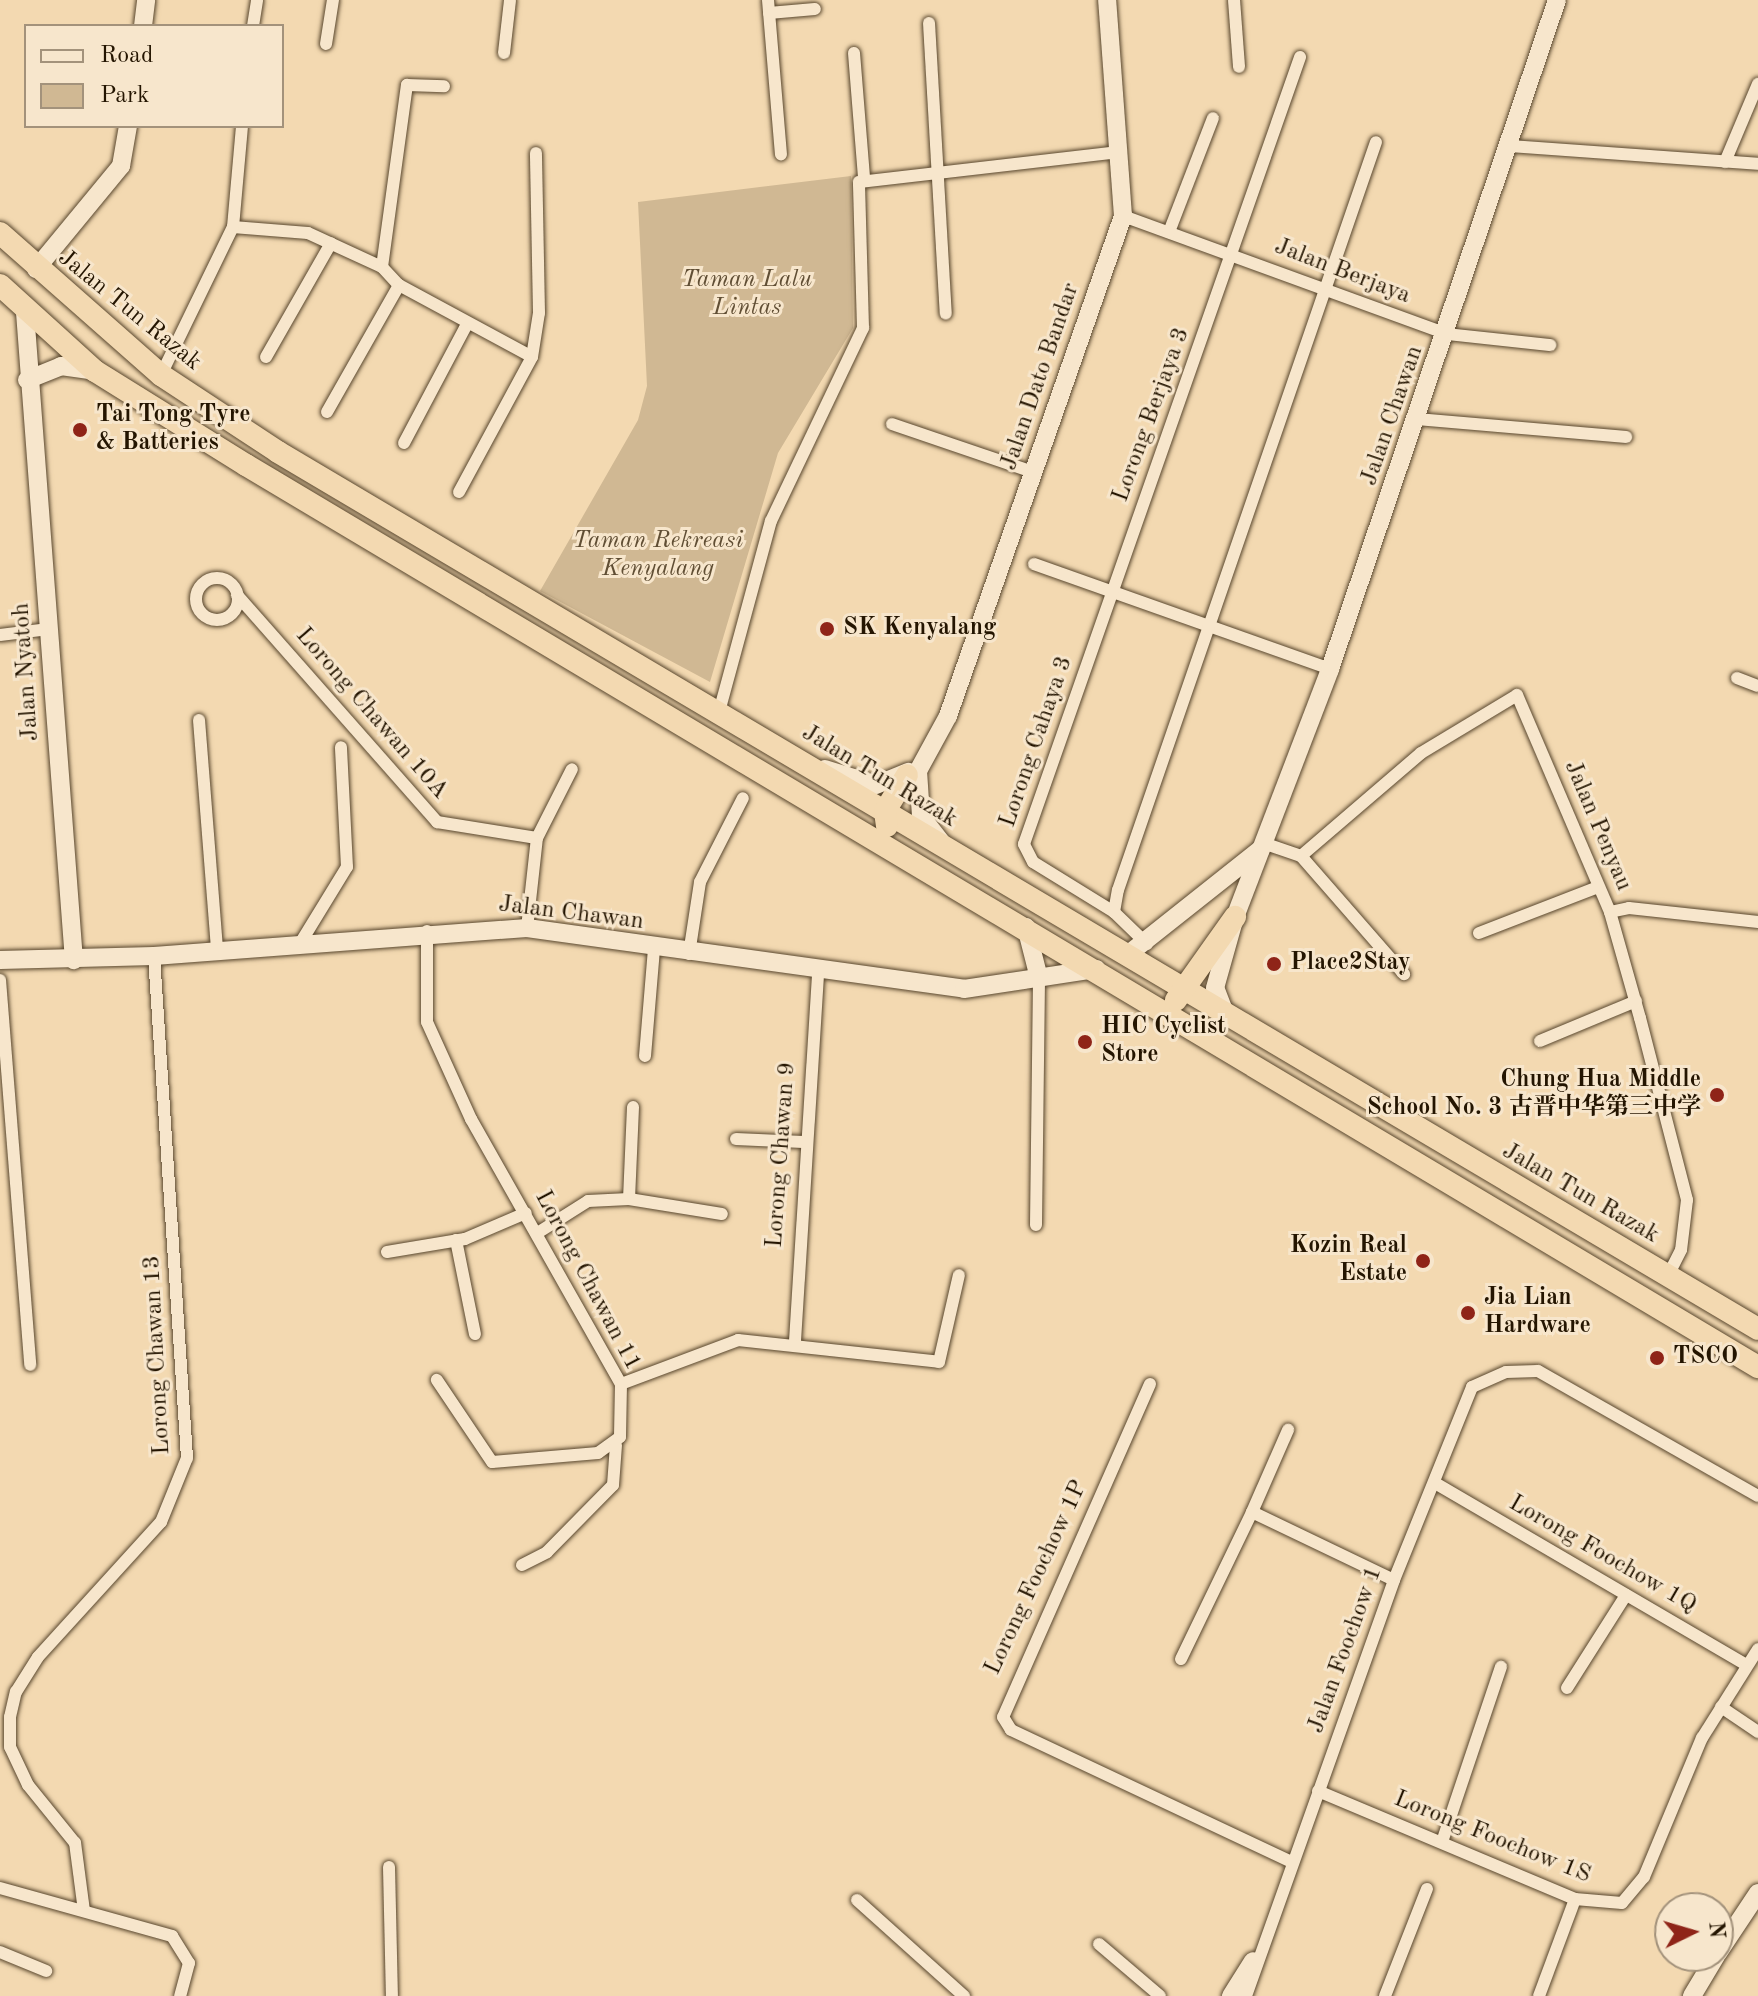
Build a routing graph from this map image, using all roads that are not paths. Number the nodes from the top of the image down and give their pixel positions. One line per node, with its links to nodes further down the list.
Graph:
1 (146, 0): 11 (street)
2 (257, 0): 12 (street)
3 (333, 0): 13 (street)
4 (510, 0): 14 (street)
5 (1107, 0): 25 (street, Jalan Dato Bandar)
6 (1234, 0): 17 (street)
7 (1557, 0): 24 (street, Jalan Chawan)
8 (769, 6): 9 (street); 27 (street)
9 (815, 9)
10 (929, 23): 30 (street)
11 (143, 24)
12 (253, 24)
13 (326, 44)
14 (504, 53)
15 (854, 53): 31 (street)
16 (1300, 57): 37 (street, Lorong Berjaya 3)
17 (1239, 67)
18 (1758, 84): 28 (street)
19 (444, 86): 38 (street)
20 (1213, 118): 34 (street)
21 (128, 128): 39 (street)
22 (242, 128): 33 (street)
23 (1376, 142): 42 (street)
24 (1509, 146): 28 (street); 46 (street, Jalan Chawan)
25 (1117, 152): 30 (street); 32 (street, Jalan Dato Bandar)
26 (536, 153): 49 (street)
27 (781, 154)
28 (1725, 162): 29 (street)
29 (1758, 164)
30 (941, 171): 31 (street); 44 (street)
31 (864, 178): 69 (street)
32 (1123, 216): 34 (street, Jalan Berjaya); 58 (street, Jalan Dato Bandar)
33 (233, 227): 36 (street); 51 (street)
34 (1169, 232): 37 (street, Jalan Berjaya)
35 (0, 233): 39 (highway, Jalan Tun Razak)
36 (331, 243): 38 (street); 48 (street)
37 (1233, 253): 42 (street, Jalan Berjaya); 61 (street, Lorong Berjaya 3)
38 (382, 267): 41 (street)
39 (36, 269): 51 (highway, Jalan Tun Razak)
40 (0, 285): 43 (highway)
41 (399, 285): 45 (street); 53 (street)
42 (1329, 292): 46 (street, Jalan Berjaya); 63 (street)
43 (25, 312): 50 (highway); 52 (street, Jalan Nyatoh)
44 (946, 314)
45 (467, 324): 49 (street); 57 (street)
46 (1447, 334): 47 (street, Jalan Berjaya); 54 (street, Jalan Chawan)
47 (1550, 345)
48 (266, 357)
49 (532, 357): 59 (street)
50 (95, 371): 52 (street); 88 (highway)
51 (161, 375): 69 (highway, Jalan Tun Razak)
52 (27, 380): 64 (street, Jalan Nyatoh)
53 (327, 412)
54 (1417, 419): 56 (street); 66 (street, Jalan Chawan)
55 (892, 424): 58 (street)
56 (1626, 437)
57 (404, 443)
58 (1033, 472): 72 (street, Jalan Dato Bandar)
59 (459, 492)
60 (1034, 564): 61 (street)
61 (1113, 591): 63 (street); 85 (street, Lorong Cahaya 3)
62 (237, 595): 78 (street, Lorong Chawan 10A)
63 (1209, 624): 66 (street); 85 (street)
64 (49, 629): 65 (street); 101 (street, Jalan Nyatoh)
65 (0, 635)
66 (1330, 669): 79 (street, Jalan Chawan)
67 (1737, 678): 68 (street)
68 (1758, 686)
69 (719, 712): 73 (highway, Jalan Tun Razak)
70 (199, 720): 96 (street)
71 (341, 747): 92 (street)
72 (924, 755): 75 (street); 80 (street)
73 (798, 760): 75 (street); 77 (highway, Jalan Tun Razak)
74 (572, 769): 78 (street)
75 (907, 775): 77 (highway)
76 (743, 798): 97 (street)
77 (885, 811): 80 (highway, Jalan Tun Razak); 94 (highway)
78 (537, 838): 89 (street)
79 (1266, 844): 81 (street); 82 (street); 84 (street, Jalan Chawan)
80 (945, 847): 99 (highway, Jalan Tun Razak)
81 (1301, 856): 83 (street, Jalan Penyau); 104 (street)
82 (1220, 887): 84 (street); 93 (street)
83 (1598, 887): 86 (street, Jalan Penyau); 91 (street)
84 (1238, 911): 107 (highway); 110 (street)
85 (1114, 912): 93 (street, Lorong Cahaya 3)
86 (1610, 912): 87 (street); 109 (street, Jalan Penyau)
87 (1758, 922)
88 (1025, 926): 94 (highway); 105 (street)
89 (527, 928): 90 (street, Jalan Chawan); 95 (street, Jalan Chawan)
90 (427, 931): 92 (street, Jalan Chawan); 117 (street, Lorong Chawan 11)
91 (1479, 933)
92 (301, 942): 96 (street, Jalan Chawan)
93 (1147, 944): 99 (street)
94 (1062, 946): 102 (highway)
95 (654, 949): 97 (street, Jalan Chawan); 112 (street)
96 (217, 950): 98 (street, Jalan Chawan)
97 (689, 954): 103 (street, Jalan Chawan)
98 (154, 956): 101 (street, Jalan Chawan); 147 (street, Lorong Chawan 13)
99 (1126, 956): 107 (highway, Jalan Tun Razak)
100 (0, 960): 101 (street, Jalan Chawan)
101 (74, 960)
102 (1097, 969): 105 (street, Jalan Chawan); 108 (highway)
103 (818, 972): 105 (street, Jalan Chawan); 115 (street, Lorong Chawan 9)
104 (1404, 974)
105 (1039, 978): 119 (street)
106 (0, 980): 128 (street)
107 (1188, 991): 108 (highway); 110 (highway, Jalan Tun Razak)
108 (1152, 1001): 129 (highway)
109 (1636, 1001): 111 (street); 124 (street, Jalan Penyau)
110 (1226, 1016): 124 (highway, Jalan Tun Razak)
111 (1540, 1041)
112 (645, 1056)
113 (633, 1107): 116 (street)
114 (736, 1139): 115 (street)
115 (803, 1142): 127 (street, Lorong Chawan 9)
116 (629, 1199): 118 (street); 120 (street)
117 (526, 1213): 120 (street, Lorong Chawan 11); 121 (street)
118 (722, 1214)
119 (1036, 1225)
120 (539, 1232): 131 (street, Lorong Chawan 11)
121 (456, 1240): 122 (street); 126 (street)
122 (387, 1252)
123 (959, 1275): 127 (street)
124 (1668, 1275): 125 (highway, Jalan Tun Razak)
125 (1758, 1329)
126 (475, 1334)
127 (795, 1341): 131 (street)
128 (30, 1365)
129 (1758, 1367)
130 (437, 1380): 134 (street)
131 (621, 1384): 134 (street, Lorong Chawan 11)
132 (1150, 1384): 152 (street, Lorong Foochow 1P)
133 (1288, 1430): 137 (street)
134 (616, 1445): 138 (street, Lorong Chawan 11)
135 (1435, 1483): 136 (street, Jalan Foochow 1); 139 (street, Jalan Foochow 1); 140 (street, Lorong Foochow 1Q)
136 (1758, 1496)
137 (1252, 1512): 139 (street); 142 (street)
138 (522, 1565)
139 (1394, 1580): 150 (street, Jalan Foochow 1)
140 (1626, 1595): 143 (street, Lorong Foochow 1Q); 145 (street)
141 (1758, 1649): 143 (street, Lorong Foochow 1S)
142 (1181, 1659)
143 (1747, 1665): 148 (street, Lorong Foochow 1S)
144 (1501, 1667): 151 (street)
145 (1567, 1688)
146 (0, 1689): 147 (street)
147 (16, 1692): 159 (street)
148 (1721, 1707): 149 (street); 157 (street, Lorong Foochow 1S)
149 (1758, 1732)
150 (1318, 1791): 151 (street, Lorong Foochow 1S); 152 (street, Jalan Foochow 1)
151 (1442, 1842): 157 (street, Lorong Foochow 1S)
152 (1290, 1861): 163 (street, Jalan Foochow 1)
153 (389, 1867): 167 (street)
154 (0, 1888): 159 (street)
155 (1427, 1889): 172 (street)
156 (1758, 1893): 160 (street)
157 (1575, 1899): 173 (street)
158 (857, 1900): 168 (street)
159 (84, 1911): 166 (street)
160 (1734, 1929)
161 (1099, 1944): 169 (street)
162 (0, 1952): 164 (street)
163 (1253, 1961): 170 (street); 171 (street, Jalan Foochow 1)
164 (46, 1971)
165 (1706, 1972): 174 (street)
166 (180, 1996)
167 (392, 1996)
168 (964, 1996)
169 (1160, 1996)
170 (1231, 1996)
171 (1246, 1996)
172 (1385, 1996)
173 (1539, 1996)
174 (1692, 1996)

